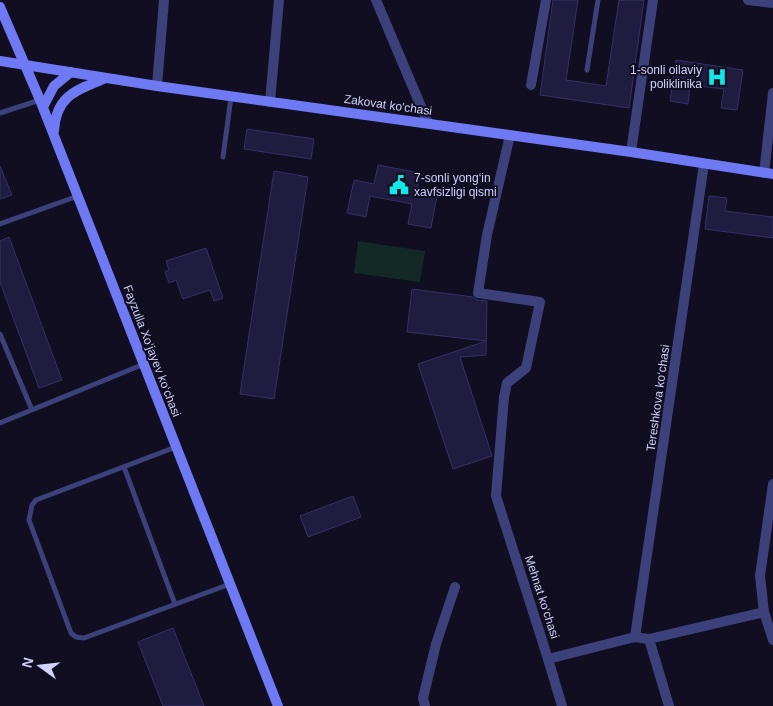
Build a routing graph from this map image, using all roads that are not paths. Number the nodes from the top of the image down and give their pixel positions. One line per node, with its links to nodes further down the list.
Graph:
1 (164, 0): 16 (street)
2 (279, 0): 19 (street)
3 (376, 0): 22 (street)
4 (546, 0): 15 (street)
5 (598, 0): 12 (lane)
6 (653, 0): 25 (street)
7 (748, 0): 8 (street)
8 (773, 3)
9 (0, 7): 11 (main road, Fayzulla Xo‘jayev ko‘chasi)
10 (0, 61): 11 (main road, Zakovat ko'chasi)
11 (26, 65): 13 (main road, Zakovat ko'chasi); 20 (main road, Fayzulla Xo‘jayev ko‘chasi)
12 (587, 70)
13 (71, 72): 14 (main road, Zakovat ko'chasi); 20 (main road)
14 (108, 77): 16 (main road, Zakovat ko'chasi); 23 (main road)
15 (530, 85)
16 (157, 86): 18 (main road, Zakovat ko'chasi)
17 (773, 93): 28 (street)
18 (231, 96): 19 (main road, Zakovat ko'chasi); 26 (lane)
19 (270, 102): 22 (main road, Zakovat ko'chasi)
20 (42, 104): 21 (lane); 23 (main road, Fayzulla Xo‘jayev ko‘chasi)
21 (0, 113)
22 (428, 123): 24 (main road, Zakovat ko'chasi)
23 (54, 134): 29 (main road, Fayzulla Xo‘jayev ko‘chasi)
24 (510, 135): 25 (main road, Zakovat ko'chasi); 45 (street, Mehnat ko‘chasi)
25 (631, 152): 27 (main road, Zakovat ko'chasi)
26 (223, 158)
27 (704, 164): 28 (main road, Zakovat ko'chasi); 42 (street, Tereshkova ko‘chasi)
28 (768, 174)
29 (78, 196): 30 (lane); 32 (main road, Fayzulla Xo‘jayev ko‘chasi)
30 (0, 224)
31 (0, 334): 33 (lane)
32 (144, 364): 33 (lane); 35 (main road, Fayzulla Xo‘jayev ko‘chasi)
33 (32, 410): 34 (lane)
34 (0, 423)
35 (176, 447): 36 (lane); 38 (main road, Fayzulla Xo‘jayev ko‘chasi)
36 (124, 466): 40 (lane); 40 (lane)
37 (773, 484): 41 (street)
38 (230, 584): 40 (lane); 46 (main road, Fayzulla Xo‘jayev ko‘chasi)
39 (454, 587): 47 (street)
40 (175, 604)
41 (764, 612): 43 (street); 44 (street)
42 (635, 637): 43 (street); 45 (street)
43 (649, 639): 49 (street)
44 (773, 640)
45 (548, 659): 48 (street, Mehnat ko‘chasi)
46 (278, 706)
47 (425, 706)
48 (562, 706)
49 (669, 706)

